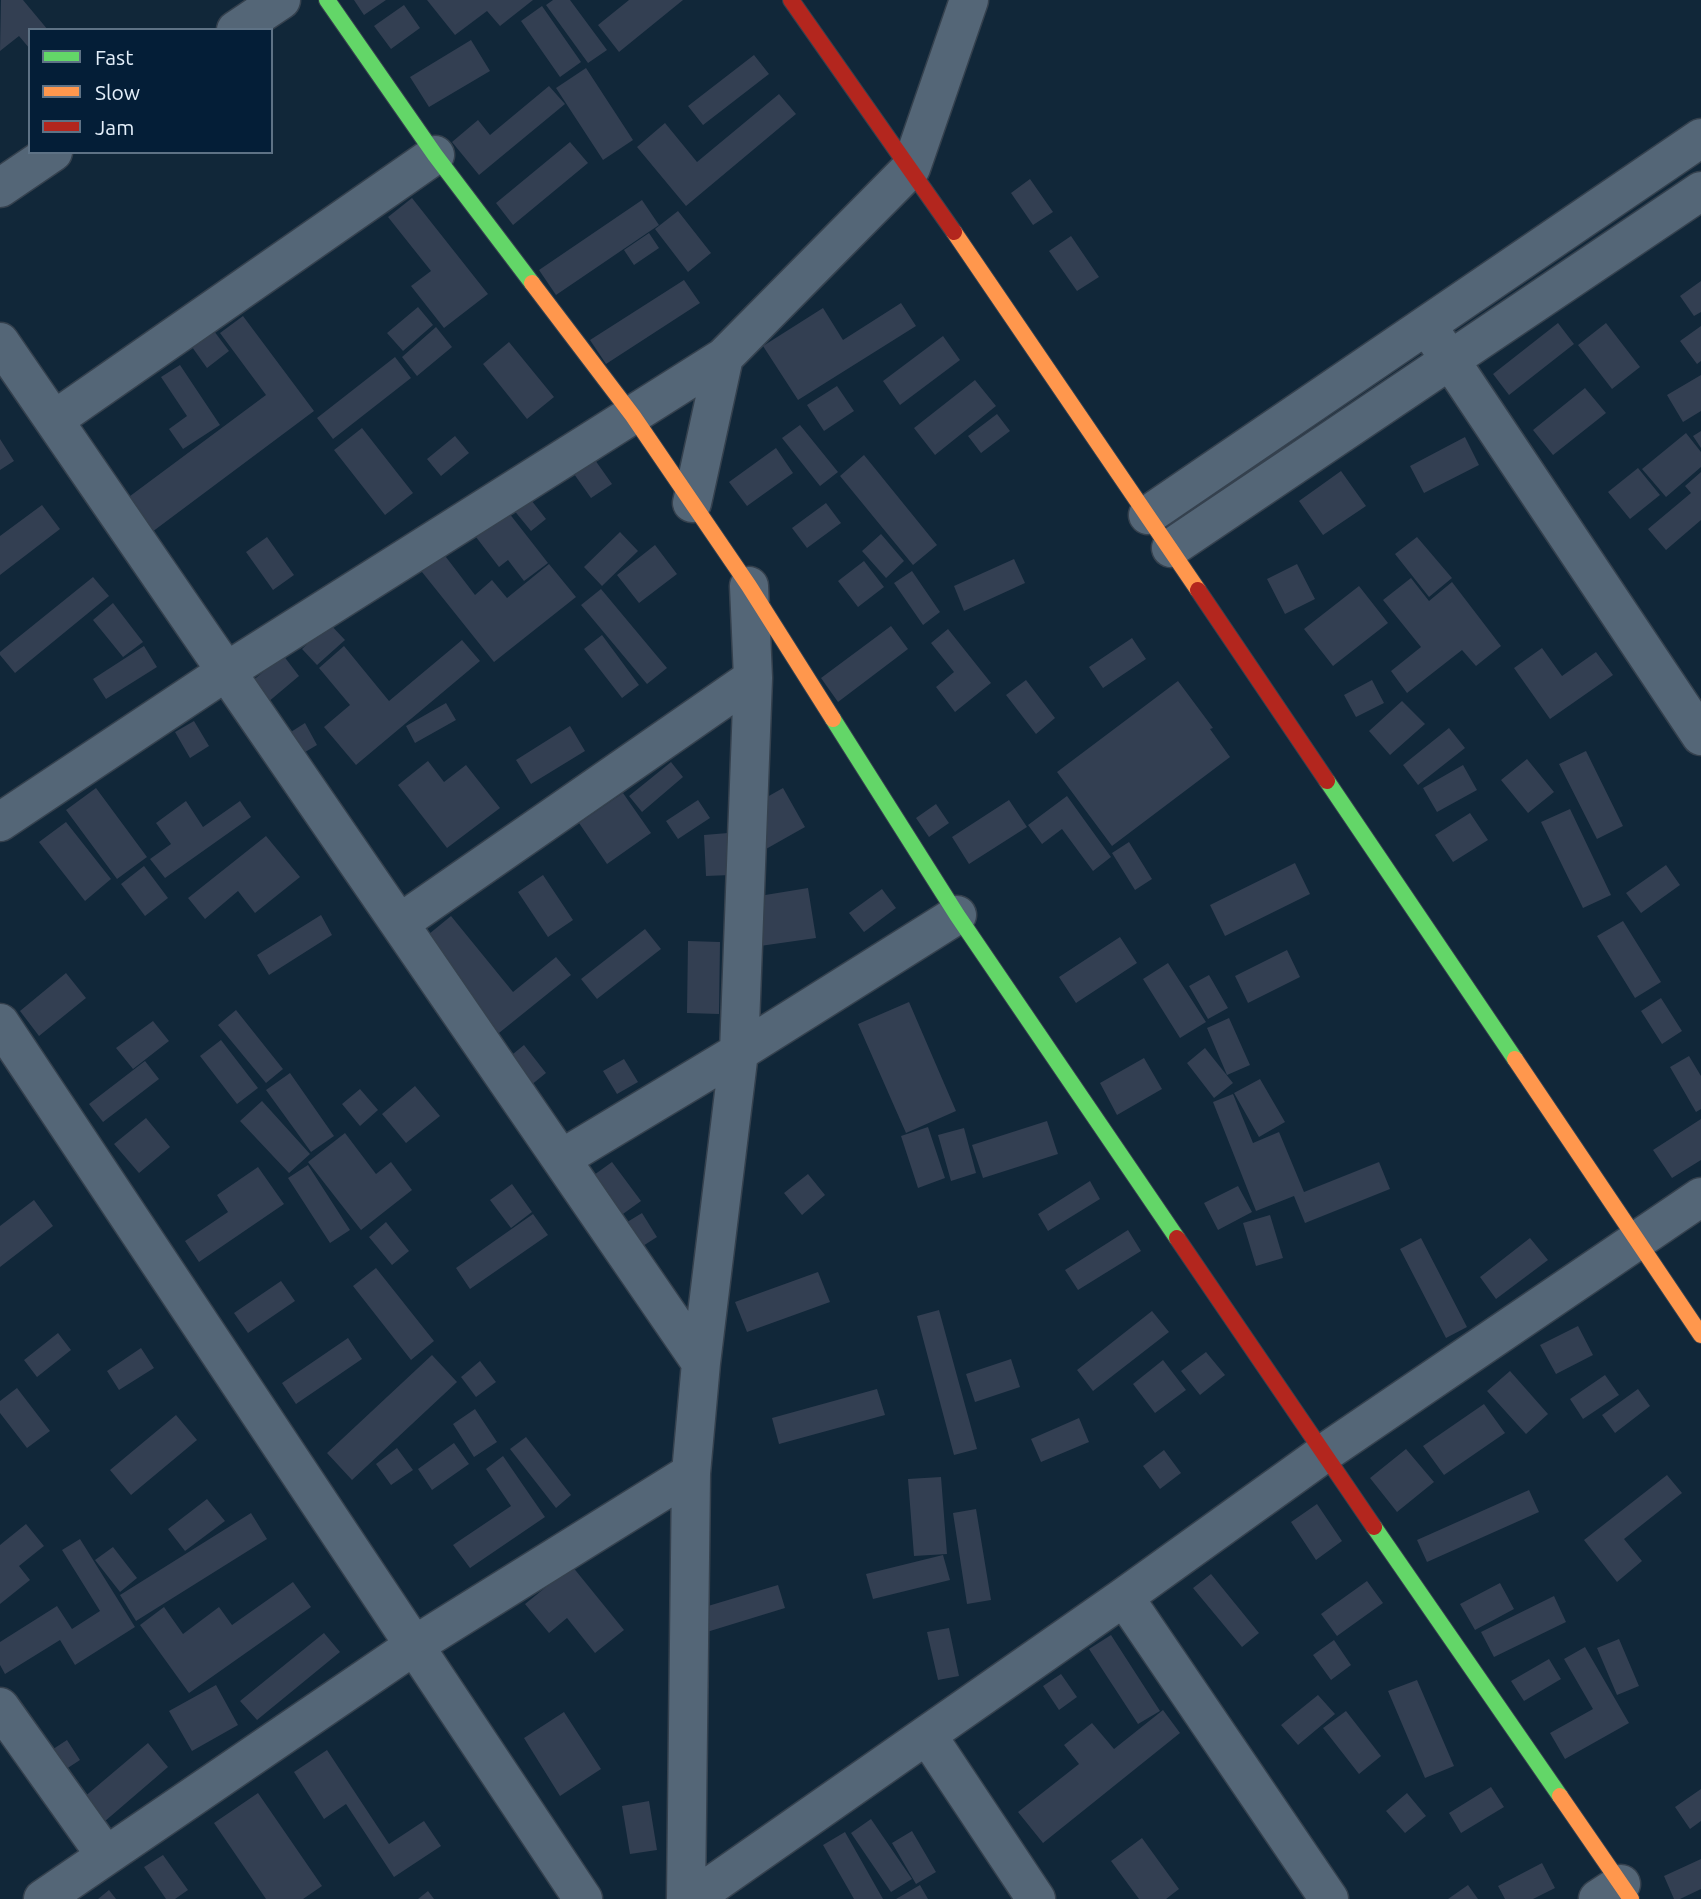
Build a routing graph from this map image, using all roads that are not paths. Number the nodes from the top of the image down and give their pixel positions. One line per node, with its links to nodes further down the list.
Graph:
1 (281, 0): 5 (street)
2 (327, 0): 8 (street)
3 (791, 0): 9 (street)
4 (969, 0): 9 (street)
5 (239, 28)
6 (1701, 138): 12 (street)
7 (50, 154): 10 (street)
8 (435, 155): 16 (street); 17 (street)
9 (911, 168): 14 (street); 19 (street)
10 (0, 187)
11 (1701, 191): 15 (street)
12 (1427, 325): 15 (street); 19 (street)
13 (0, 342): 17 (street)
14 (724, 357): 16 (street); 18 (street)
15 (1450, 360): 20 (street); 24 (street)
16 (633, 416): 18 (street); 22 (street)
17 (54, 420): 22 (street)
18 (692, 503): 21 (street)
19 (1148, 515): 20 (street)
20 (1171, 548): 32 (street)
21 (749, 586): 23 (street); 26 (street)
22 (227, 671): 25 (street); 27 (street)
23 (753, 678): 27 (street); 29 (street)
24 (1701, 736)
25 (0, 822)
26 (957, 915): 29 (street); 35 (street)
27 (400, 923): 30 (street)
28 (0, 1023): 38 (street)
29 (739, 1052): 30 (street); 34 (street)
30 (561, 1159): 34 (street)
31 (1701, 1197): 32 (street)
32 (1636, 1240): 33 (street); 35 (street)
33 (1701, 1335)
34 (701, 1363): 36 (street)
35 (1323, 1454): 37 (street); 42 (street)
36 (691, 1473): 38 (street); 45 (street)
37 (1124, 1597): 40 (street); 48 (street)
38 (415, 1645): 41 (street); 44 (street)
39 (0, 1707): 41 (street)
40 (927, 1735): 46 (street); 47 (street)
41 (106, 1856): 43 (street)
42 (1617, 1894)
43 (43, 1899)
44 (583, 1899)
45 (686, 1899)
46 (692, 1899)
47 (1036, 1899)
48 (1329, 1899)

